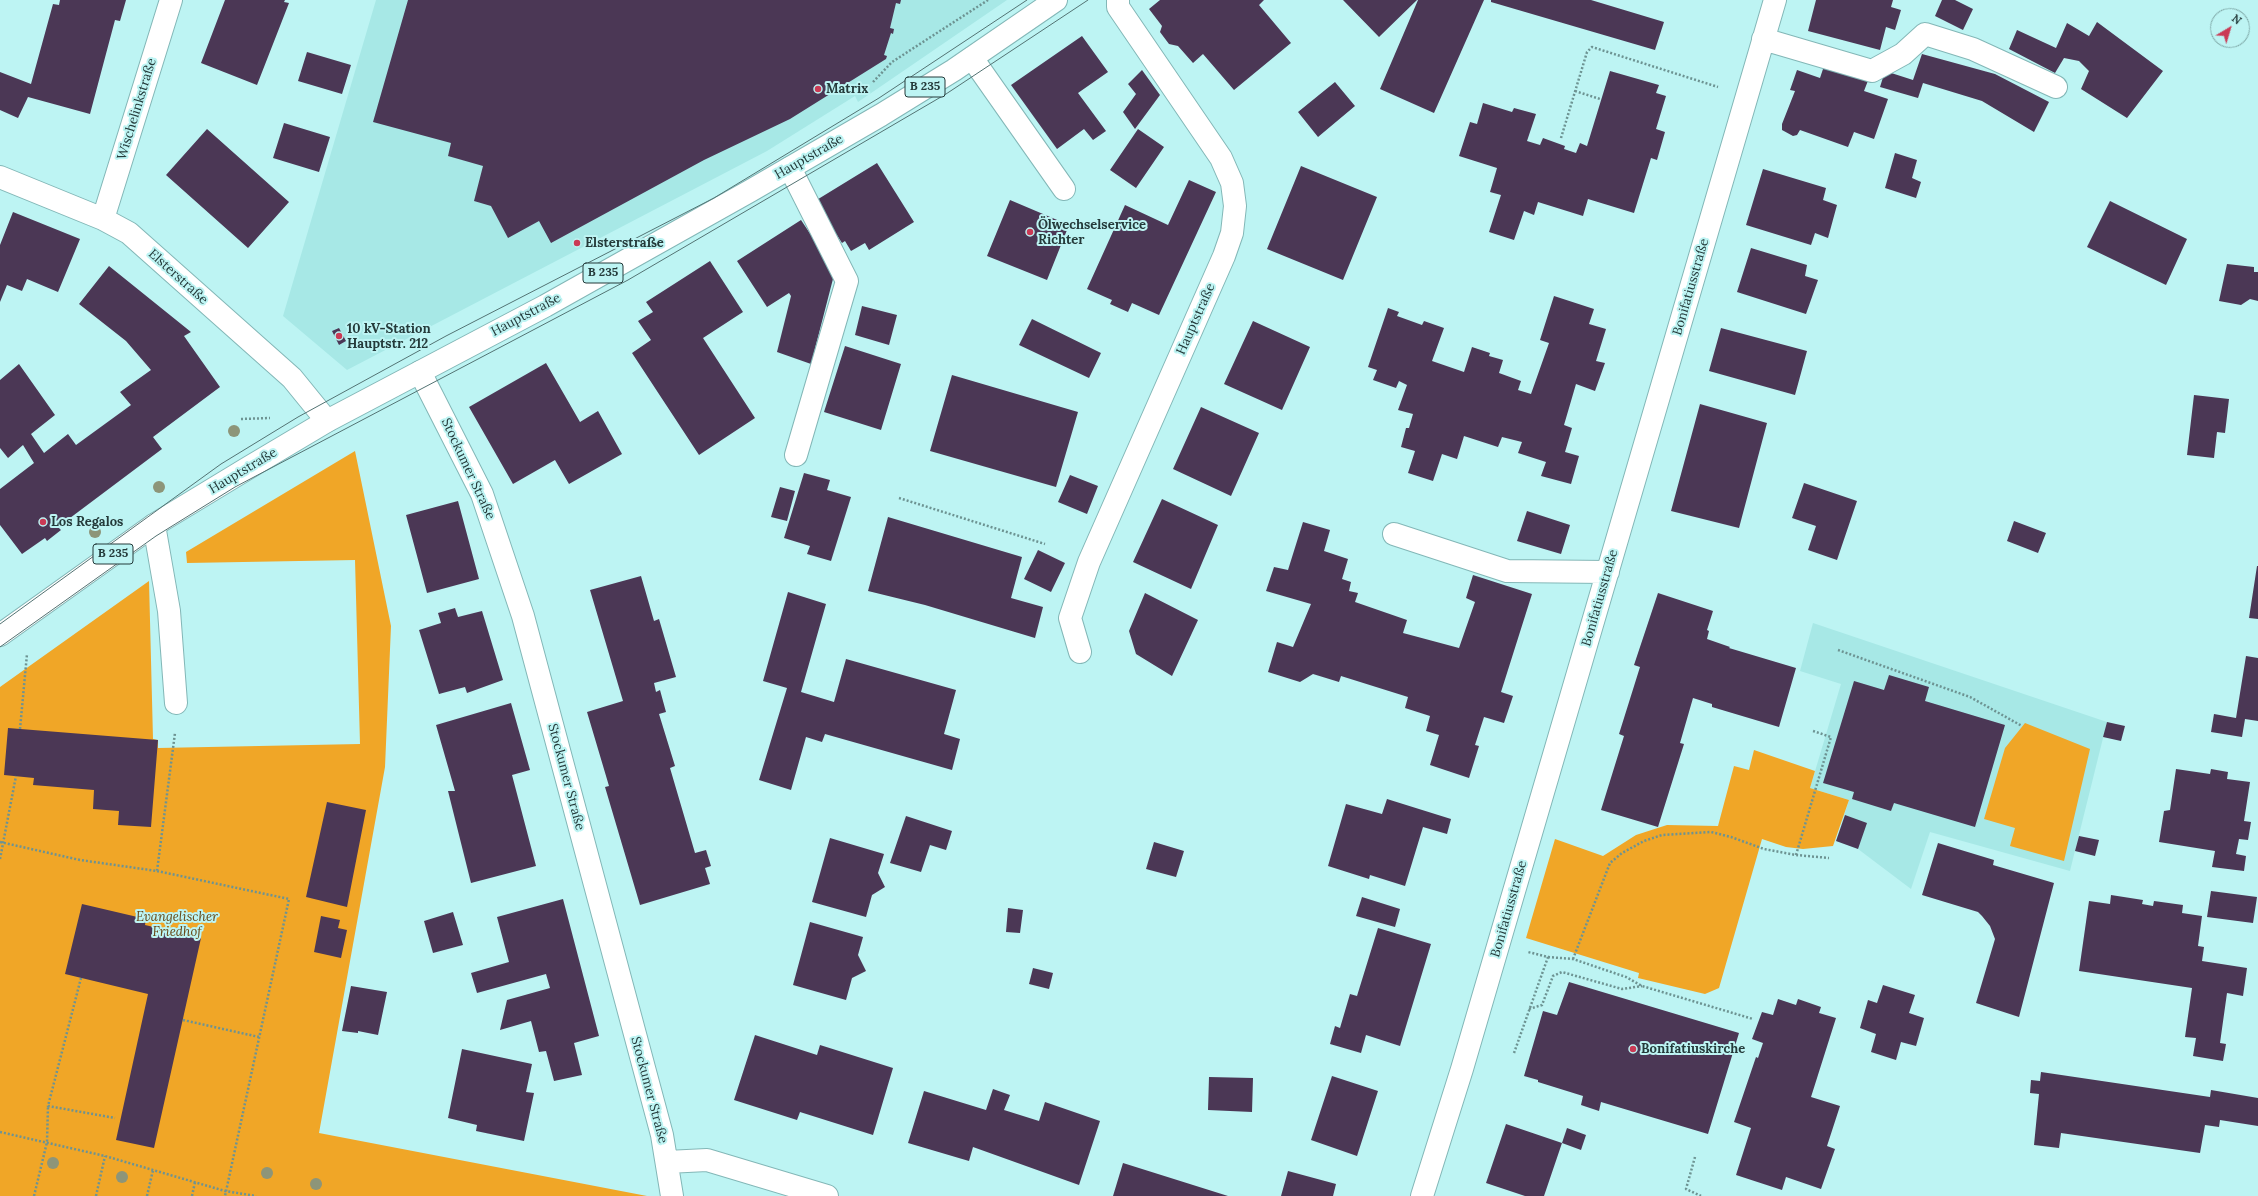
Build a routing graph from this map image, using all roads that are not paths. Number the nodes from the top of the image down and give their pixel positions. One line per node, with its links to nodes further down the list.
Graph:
1 (170, 0): 11 (street, Wischelinkstraße)
2 (1056, 0): 6 (street, Hauptstraße / B 235)
3 (1118, 0): 19 (street, Hauptstraße)
4 (1775, 0): 5 (street, Bonifatiusstraße)
5 (1763, 39): 7 (street); 17 (street, Bonifatiusstraße)
6 (972, 58): 8 (street, Hauptstraße / B 235); 10 (street)
7 (2056, 87)
8 (790, 168): 12 (street, Hauptstraße / B 235); 14 (street)
9 (0, 177): 11 (street, Elsterstraße)
10 (1064, 189)
11 (103, 219): 13 (street, Elsterstraße)
12 (420, 372): 13 (street, Hauptstraße / B 235); 21 (street, Stockumer Straße)
13 (327, 421): 15 (street, Hauptstraße / B 235)
14 (796, 455)
15 (154, 525): 18 (street, Hauptstraße / B 235); 20 (street)
16 (1394, 534): 17 (street)
17 (1608, 572): 24 (street, Bonifatiusstraße)
18 (0, 635)
19 (1080, 652)
20 (176, 703)
21 (666, 1162): 22 (street, Stockumer Straße); 23 (street)
22 (672, 1196)
23 (827, 1196)
24 (1422, 1196)

